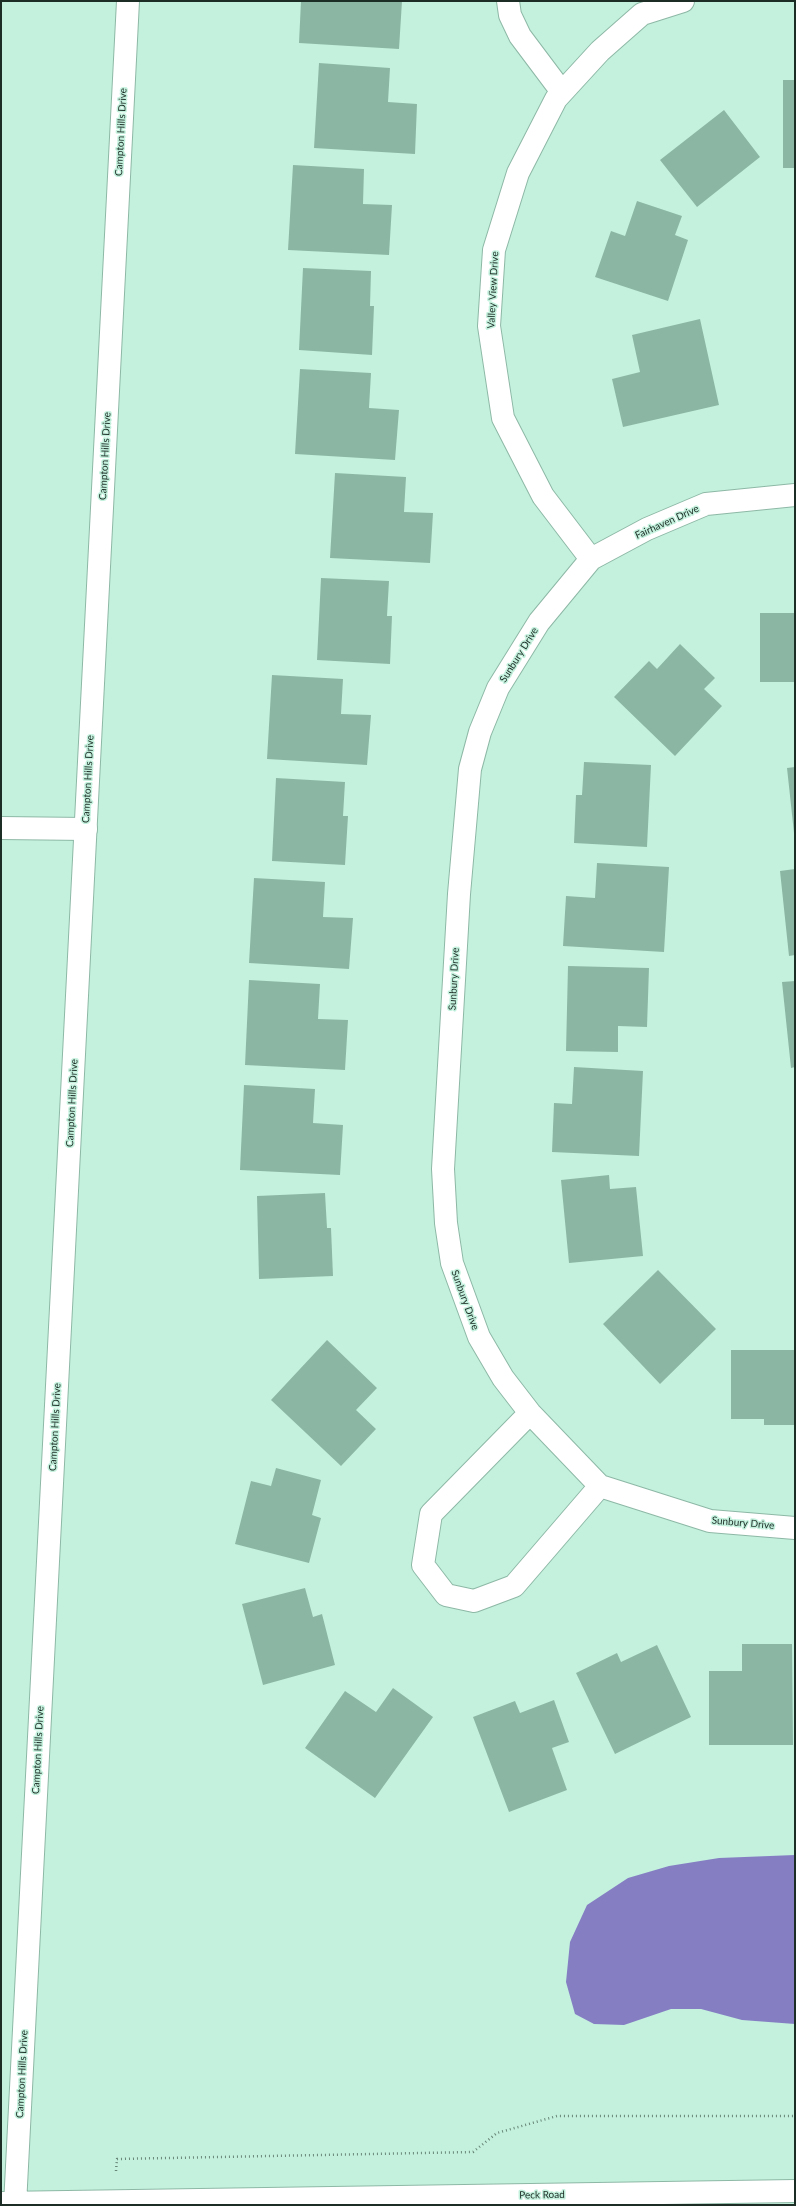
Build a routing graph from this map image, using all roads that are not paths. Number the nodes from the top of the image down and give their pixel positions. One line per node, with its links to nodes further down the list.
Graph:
1 (128, 1): 9 (street, Campton Hills Drive)
2 (508, 1): 5 (street)
3 (683, 1): 4 (street, Valley View Drive)
4 (650, 6): 5 (street, Valley View Drive)
5 (562, 92): 7 (street, Valley View Drive)
6 (795, 495): 7 (street, Fairhaven Drive)
7 (591, 559): 10 (street, Sunbury Drive)
8 (1, 828): 9 (street)
9 (86, 829): 14 (street, Campton Hills Drive)
10 (530, 1413): 11 (street, Sunbury Drive); 11 (street)
11 (600, 1486): 12 (street, Sunbury Drive)
12 (795, 1528)
13 (795, 2191): 14 (street, Peck Road)
14 (10, 2204)

